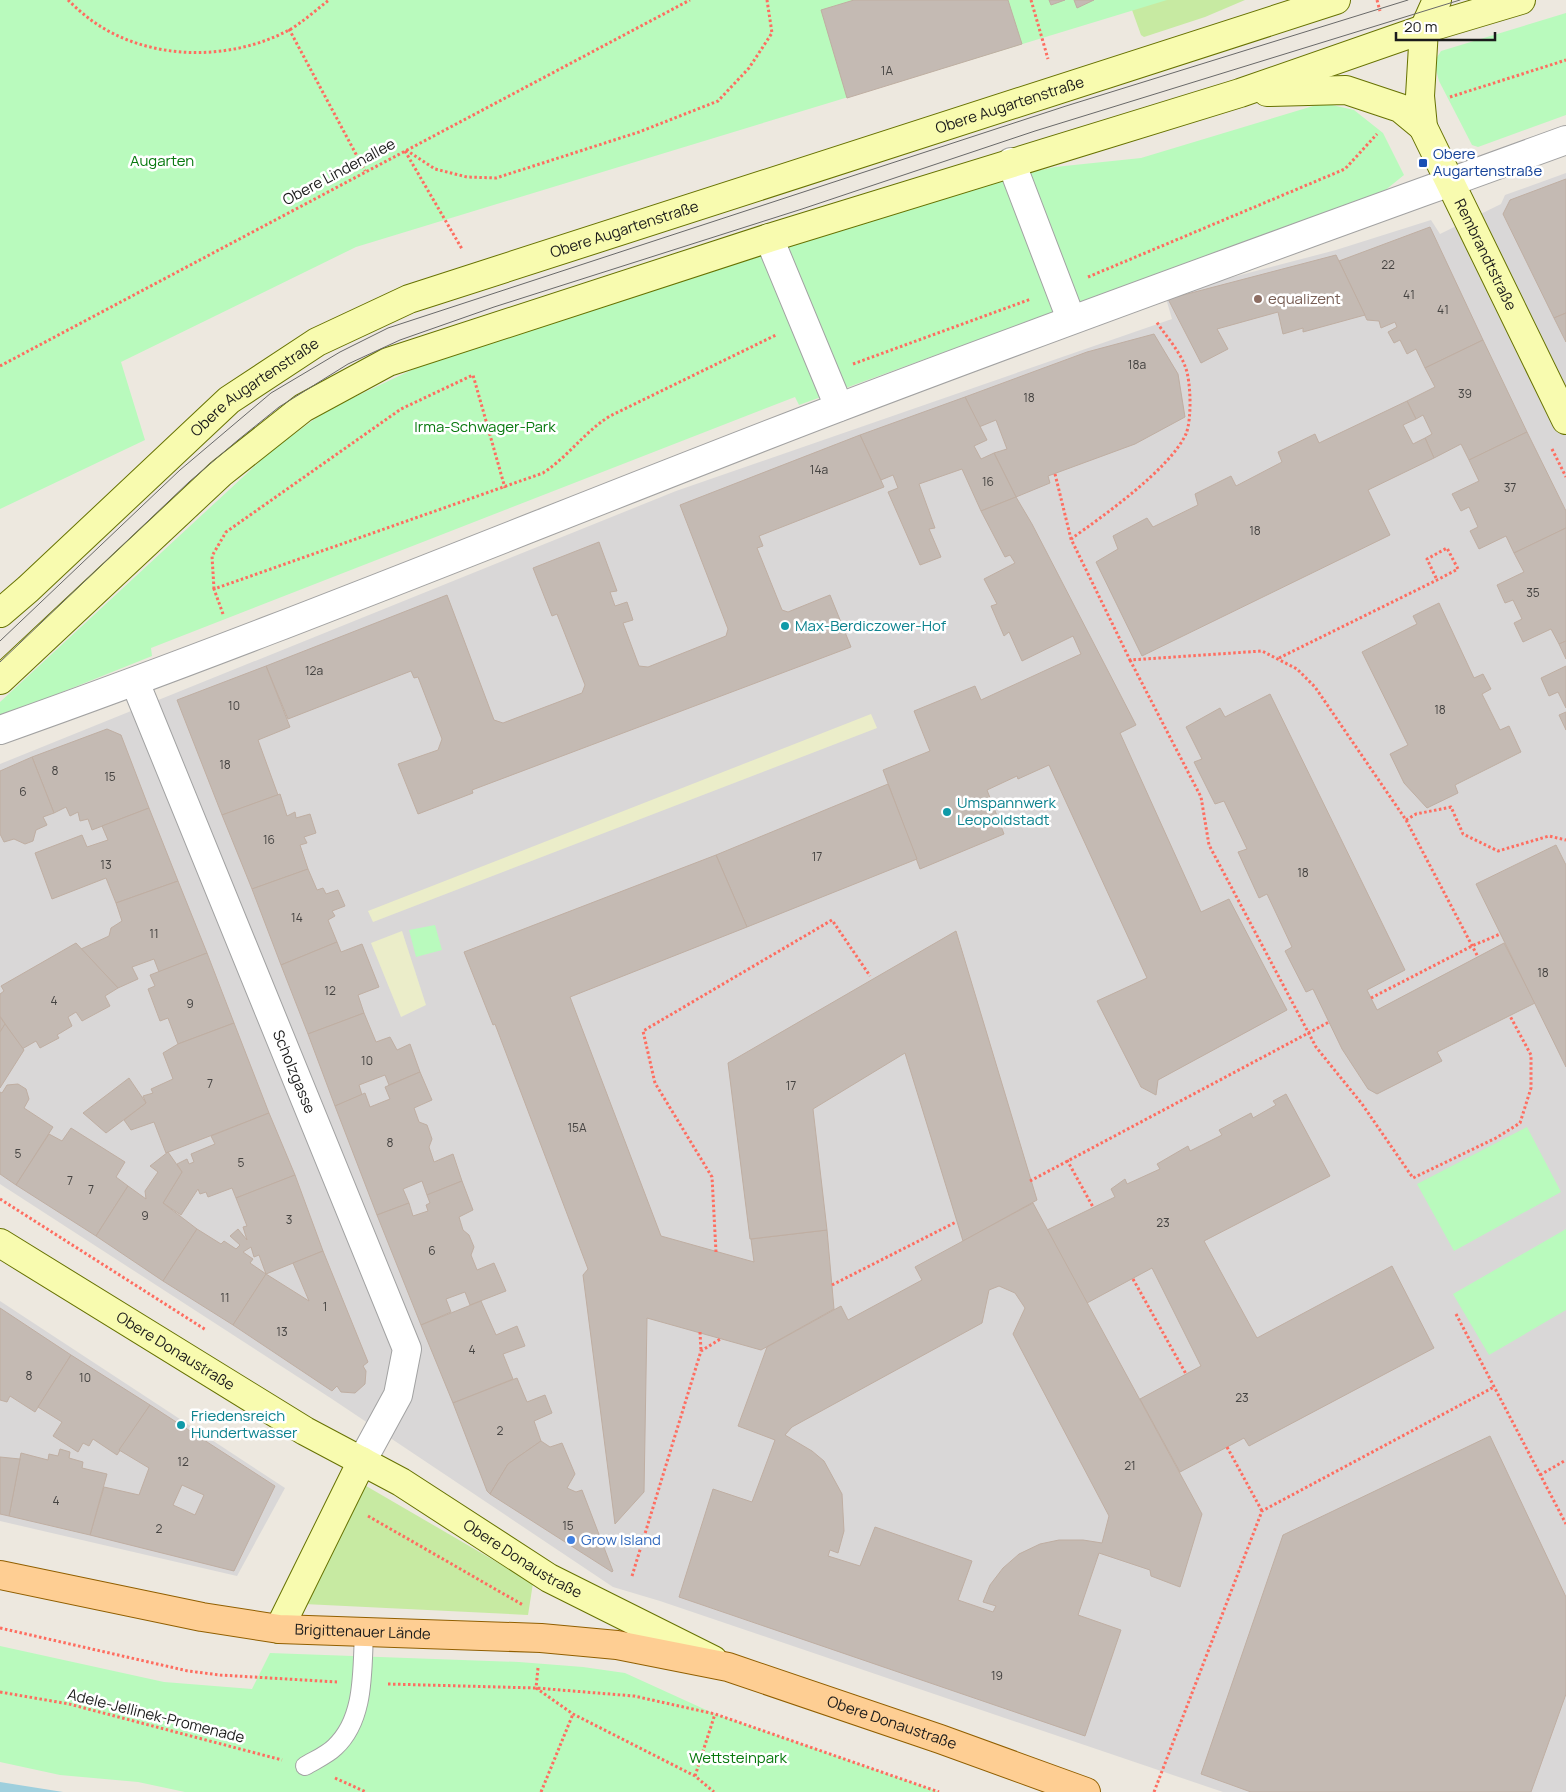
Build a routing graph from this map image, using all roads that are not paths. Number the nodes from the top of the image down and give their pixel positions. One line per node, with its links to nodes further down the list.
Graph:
1 (1336, 0): 14 (street, Obere Augartenstraße)
2 (1437, 0): 4 (street, Rembrandtstraße)
3 (1520, 0): 4 (street)
4 (1424, 29): 5 (street); 6 (street, Rembrandtstraße)
5 (1240, 93): 6 (street); 8 (street)
6 (1415, 114): 9 (street, Rembrandtstraße)
7 (1566, 140): 9 (street)
8 (1011, 162): 10 (street); 11 (street)
9 (1451, 182): 11 (street); 13 (street, Rembrandtstraße)
10 (769, 238): 12 (street); 15 (street)
11 (1071, 319): 12 (street)
12 (839, 407): 16 (street)
13 (1566, 420)
14 (0, 613)
15 (0, 680)
16 (135, 682): 17 (street); 19 (street, Scholzgasse)
17 (0, 730)
18 (0, 1244): 19 (street, Obere Donaustraße)
19 (362, 1461): 21 (street); 23 (street, Obere Donaustraße)
20 (0, 1576): 21 (main road, Brigittenauer Lände)
21 (279, 1629): 22 (main road, Brigittenauer Lände)
22 (364, 1633): 23 (main road, Brigittenauer Lände); 24 (lane)
23 (728, 1667): 25 (main road, Obere Donaustraße)
24 (305, 1766)
25 (1086, 1792)

